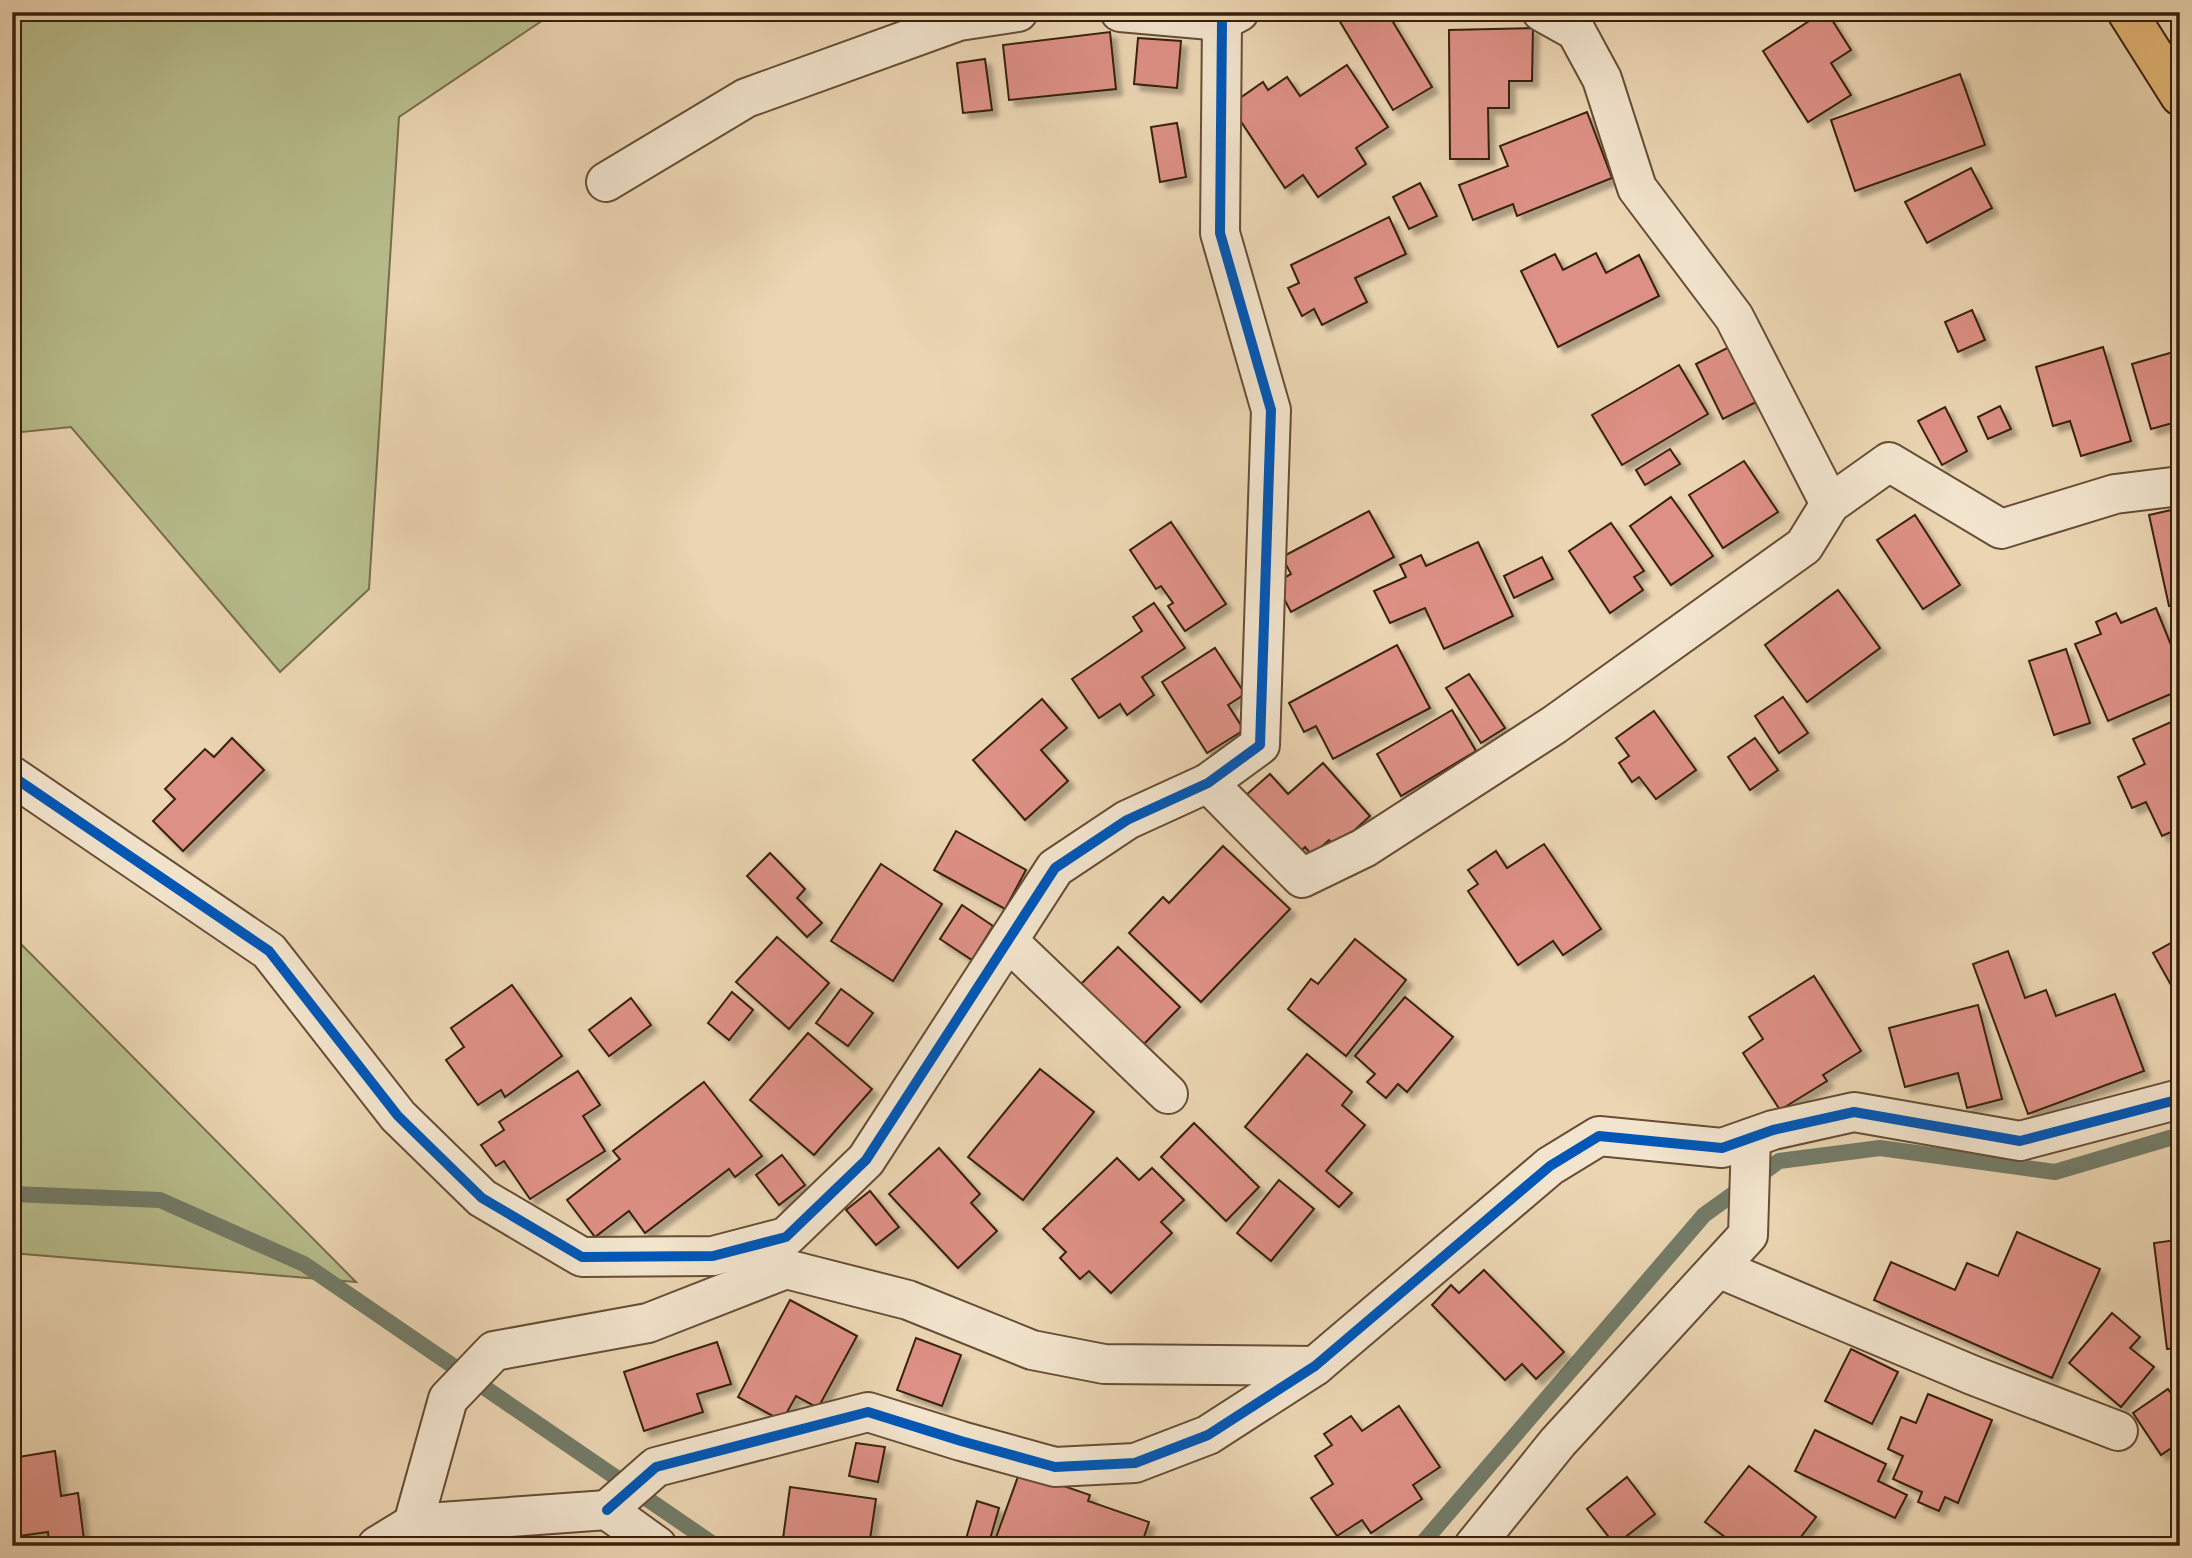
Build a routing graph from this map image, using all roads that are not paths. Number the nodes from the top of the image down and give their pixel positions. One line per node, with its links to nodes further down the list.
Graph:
1 (1017, 12): 7 (street)
2 (1119, 12): 5 (street)
3 (1542, 12): 9 (street)
4 (2127, 12): 6 (main road)
5 (1230, 17): 11 (street)
6 (2180, 96)
7 (606, 182)
8 (2180, 486): 9 (street)
9 (1830, 504): 11 (street)
10 (12, 776): 16 (street)
11 (1208, 783): 12 (street)
12 (1008, 941): 13 (street); 16 (street)
13 (1168, 1094)
14 (2180, 1099): 15 (street)
15 (1751, 1138): 17 (street); 18 (street)
16 (761, 1261): 18 (street); 21 (street)
17 (1718, 1268): 19 (street); 24 (street)
18 (1315, 1366): 20 (street)
19 (2118, 1431)
20 (607, 1510): 21 (street); 23 (street)
21 (413, 1524): 22 (street)
22 (377, 1546)
23 (657, 1546)
24 (1474, 1546)

